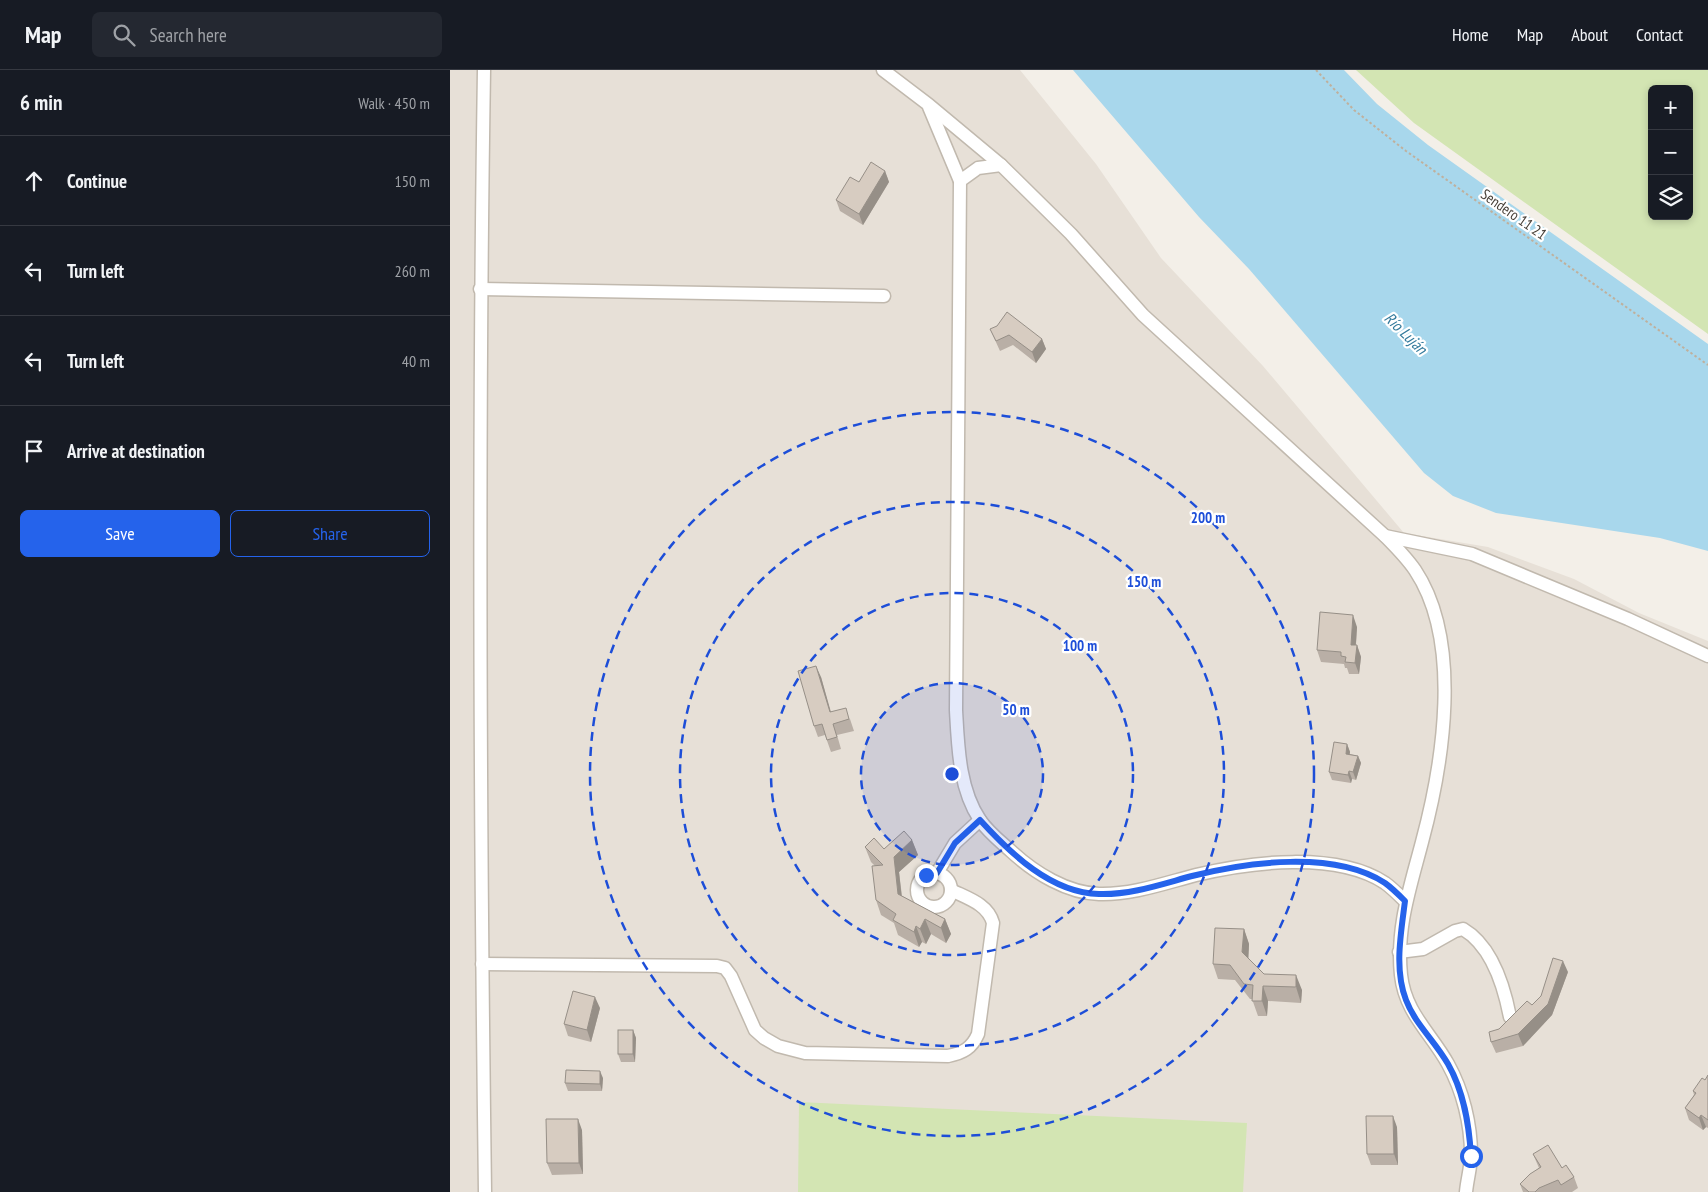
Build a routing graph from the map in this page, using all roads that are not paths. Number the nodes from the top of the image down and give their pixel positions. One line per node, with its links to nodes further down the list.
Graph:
1 (484, 70): 6 (street)
2 (883, 70): 3 (street)
3 (929, 104): 4 (street); 5 (street)
4 (1001, 166): 5 (street); 8 (street)
5 (960, 181): 10 (street)
6 (480, 288): 7 (street); 15 (street)
7 (884, 296)
8 (1384, 536): 9 (street); 13 (street)
9 (1708, 656)
10 (980, 820): 11 (street); 13 (street)
11 (937, 873): 12 (street); 12 (street)
12 (951, 890): 15 (street)
13 (1405, 901): 14 (street)
14 (1399, 952): 16 (street); 18 (street)
15 (482, 964): 17 (street)
16 (1510, 1018)
17 (485, 1192)
18 (1466, 1192)

